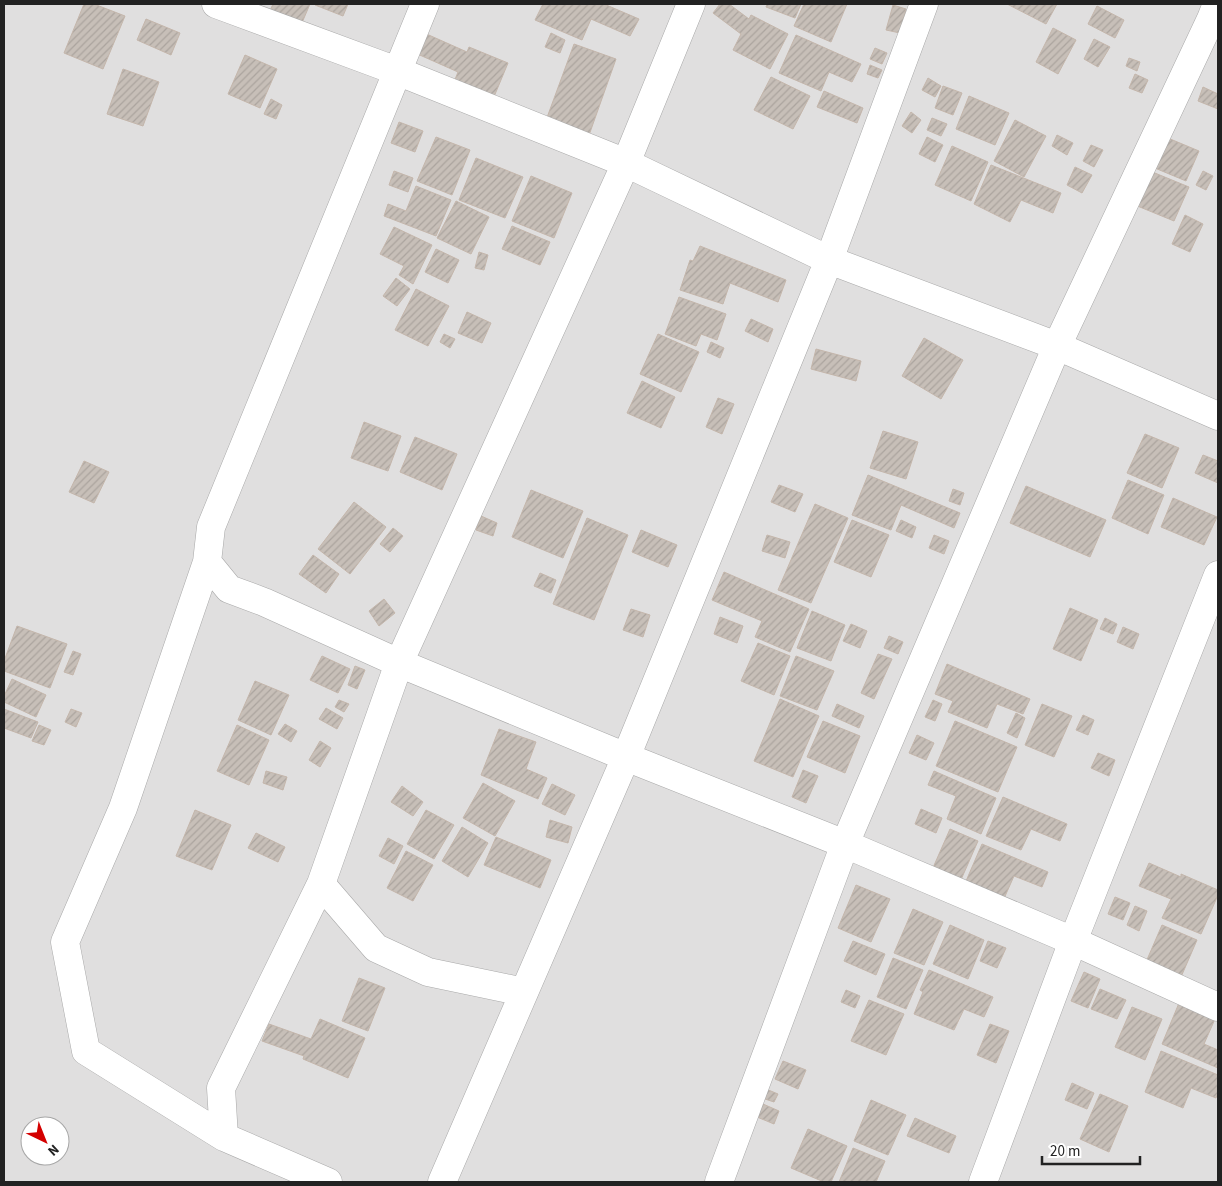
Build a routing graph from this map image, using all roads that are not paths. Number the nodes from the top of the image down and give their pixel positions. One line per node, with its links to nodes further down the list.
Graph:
1 (216, 4): 6 (street)
2 (425, 4): 6 (street)
3 (691, 4): 7 (street)
4 (924, 4): 8 (street)
5 (1217, 4): 9 (street)
6 (397, 71): 7 (street); 11 (street)
7 (626, 163): 8 (street); 13 (street)
8 (829, 260): 9 (street); 14 (street)
9 (1057, 346): 10 (street); 15 (street)
10 (1218, 416)
11 (207, 562): 13 (street); 20 (street)
12 (1218, 575): 17 (street)
13 (399, 663): 14 (street); 16 (street)
14 (626, 757): 15 (street); 18 (street)
15 (845, 844): 17 (street); 23 (street)
16 (321, 884): 18 (street); 20 (street)
17 (1073, 941): 19 (street); 24 (street)
18 (524, 992): 22 (street)
19 (1218, 1007)
20 (224, 1137): 21 (street)
21 (328, 1182)
22 (442, 1182)
23 (719, 1182)
24 (984, 1182)

